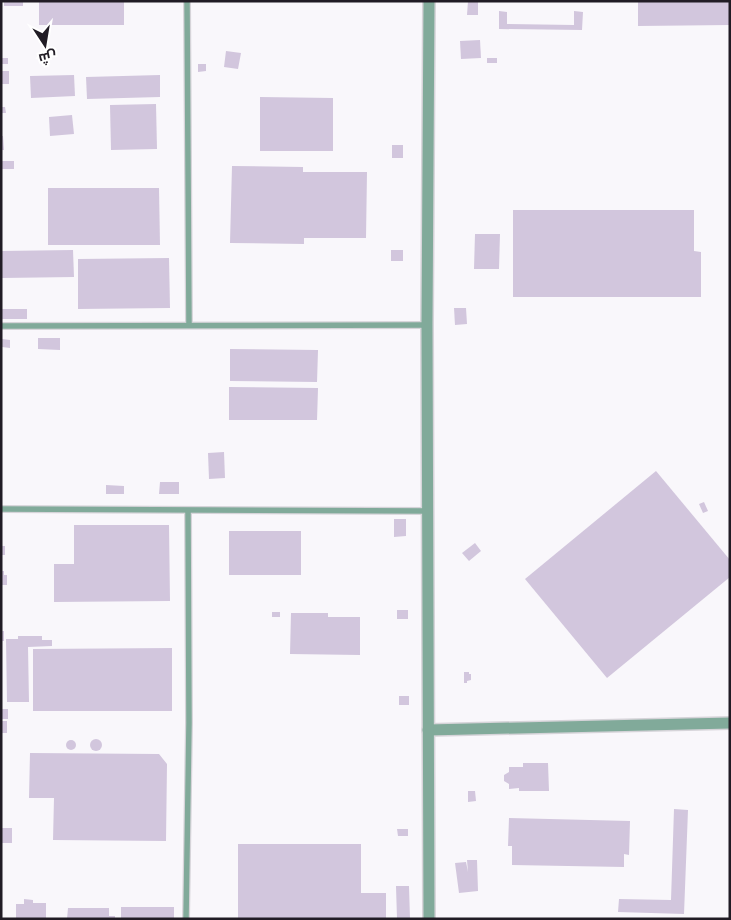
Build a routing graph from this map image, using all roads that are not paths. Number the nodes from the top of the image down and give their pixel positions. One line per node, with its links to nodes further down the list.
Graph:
1 (187, 1): 3 (lane)
2 (429, 1): 4 (street)
3 (190, 324): 4 (lane); 5 (lane)
4 (427, 325): 8 (street)
5 (1, 326)
6 (1, 509): 7 (lane)
7 (188, 511): 8 (lane); 11 (lane)
8 (428, 511): 10 (street)
9 (730, 723): 10 (street)
10 (428, 730): 12 (street)
11 (186, 919)
12 (429, 919)

